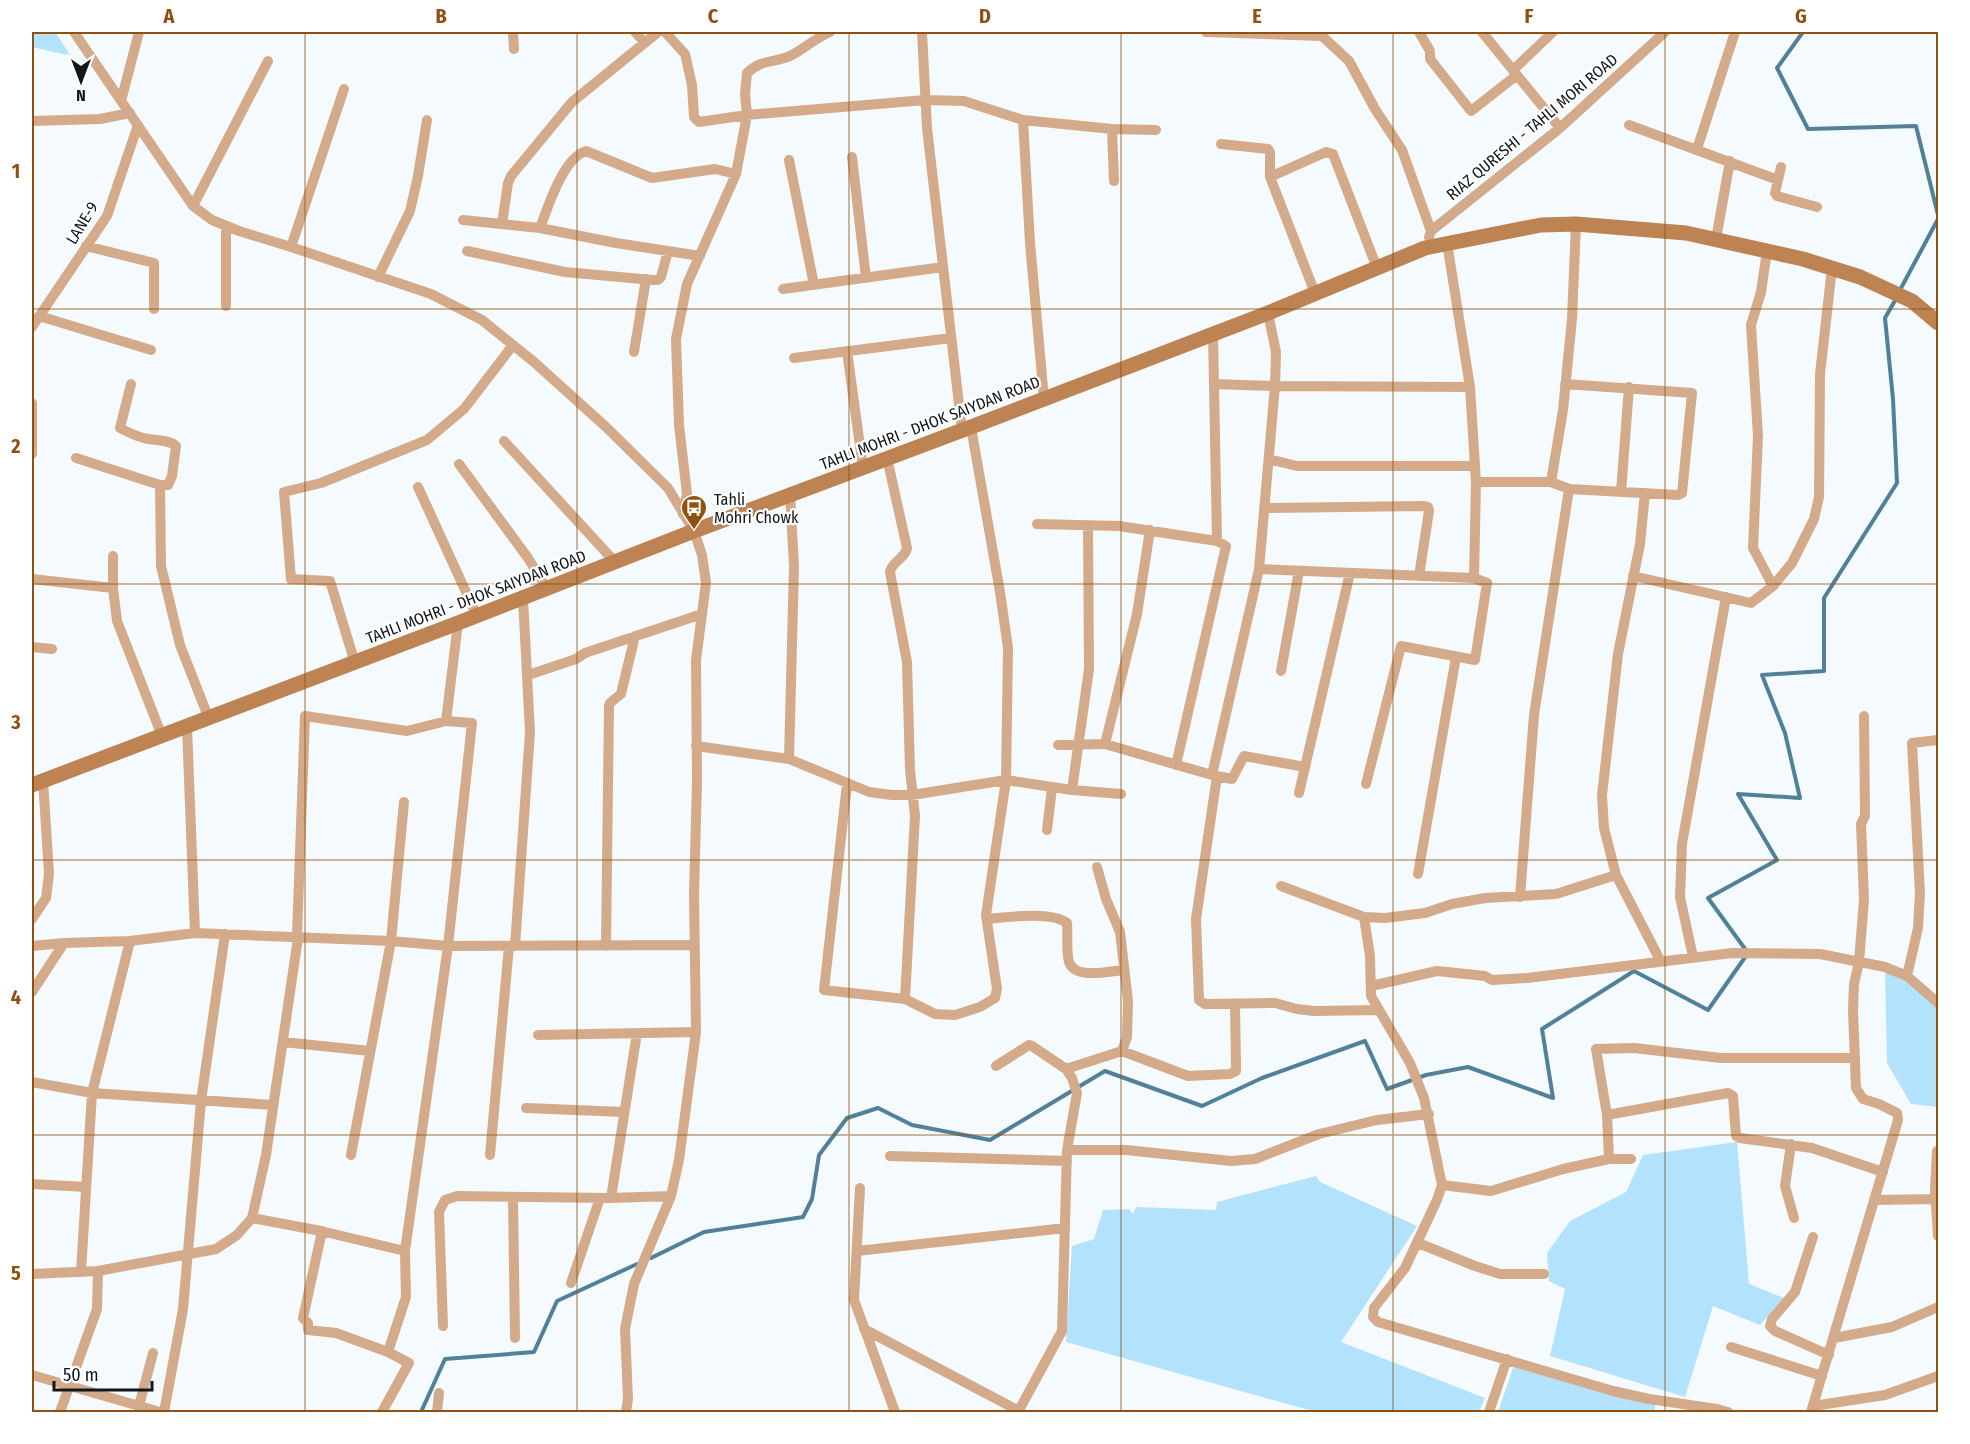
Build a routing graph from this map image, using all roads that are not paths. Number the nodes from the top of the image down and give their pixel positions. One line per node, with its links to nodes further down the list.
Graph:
1 (74, 32): 23 (street)
2 (140, 32): 23 (street)
3 (513, 32): 18 (street)
4 (635, 32): 17 (street)
5 (658, 32): 17 (street)
6 (665, 32): 25 (street)
7 (830, 32): 25 (street)
8 (922, 32): 22 (street)
9 (1206, 32): 15 (street)
10 (1419, 32): 20 (street)
11 (1482, 32): 20 (street)
12 (1553, 32): 20 (street)
13 (1665, 32): 31 (street, RIAZ QURESHI - TAHLI MORI ROAD)
14 (1735, 32): 35 (street)
15 (1303, 33): 16 (street)
16 (1324, 34): 51 (street)
17 (645, 43): 47 (street)
18 (514, 49)
19 (268, 61): 44 (street)
20 (1515, 72): 31 (street)
21 (344, 89): 55 (street)
22 (925, 100): 25 (street); 27 (street); 61 (street)
23 (121, 101): 24 (street)
24 (130, 113): 28 (street); 30 (street)
25 (747, 115): 40 (street)
26 (426, 120): 64 (street)
27 (1023, 120): 32 (street); 89 (street)
28 (32, 121)
29 (1629, 124): 35 (street)
30 (138, 125): 44 (street); 54 (street, LANE-9)
31 (1560, 128): 51 (street, RIAZ QURESHI - TAHLI MORI ROAD)
32 (1112, 129): 33 (street); 43 (street)
33 (1156, 130)
34 (1221, 144): 41 (street)
35 (1696, 149): 38 (street)
36 (852, 157): 65 (street)
37 (789, 160): 67 (street)
38 (1730, 161): 42 (street); 52 (street)
39 (1781, 167): 42 (street)
40 (736, 174): 50 (street); 60 (street)
41 (1270, 177): 62 (street); 69 (street)
42 (1778, 180): 45 (street)
43 (1114, 181)
44 (193, 206): 49 (street)
45 (1817, 207)
46 (463, 220): 47 (street)
47 (502, 224): 50 (street)
48 (1576, 224): 52 (street, TAHLI MOHRI - DHOK SAIYDAN ROAD); 53 (street, TAHLI MOHRI - DHOK SAIYDAN ROAD); 85 (street)
49 (226, 226): 55 (street); 70 (street)
50 (540, 228): 58 (street)
51 (1431, 231): 56 (street)
52 (1716, 240): 59 (street, TAHLI MOHRI - DHOK SAIYDAN ROAD)
53 (1447, 243): 56 (street, TAHLI MOHRI - DHOK SAIYDAN ROAD); 87 (street)
54 (86, 246): 71 (street); 73 (street, LANE-9)
55 (291, 247): 64 (street)
56 (1425, 248): 62 (street, TAHLI MOHRI - DHOK SAIYDAN ROAD)
57 (467, 251): 66 (street)
58 (668, 251): 60 (street); 66 (street)
59 (1767, 251): 63 (street, TAHLI MOHRI - DHOK SAIYDAN ROAD); 124 (street)
60 (700, 256): 109 (street)
61 (942, 267): 65 (street); 77 (street)
62 (1377, 268): 69 (street, TAHLI MOHRI - DHOK SAIYDAN ROAD)
63 (1832, 268): 74 (street, TAHLI MOHRI - DHOK SAIYDAN ROAD); 124 (street)
64 (378, 277): 78 (street)
65 (866, 278): 67 (street)
66 (646, 279): 81 (street)
67 (814, 285): 68 (street)
68 (783, 289)
69 (1315, 293): 72 (street, TAHLI MOHRI - DHOK SAIYDAN ROAD)
70 (226, 306)
71 (154, 309)
72 (1268, 313): 76 (street, TAHLI MOHRI - DHOK SAIYDAN ROAD); 86 (street)
73 (39, 316): 75 (street, LANE-9); 79 (street)
74 (1938, 323)
75 (32, 327)
76 (1213, 334): 84 (street); 89 (street, TAHLI MOHRI - DHOK SAIYDAN ROAD)
77 (951, 338): 80 (street); 91 (street)
78 (513, 345): 109 (street); 136 (street)
79 (151, 350)
80 (847, 351): 82 (street); 99 (street)
81 (634, 352)
82 (794, 358)
83 (131, 384): 102 (street)
84 (1214, 384): 86 (street); 114 (street)
85 (1565, 384): 88 (street); 101 (street)
86 (1275, 386): 87 (street); 96 (street)
87 (1470, 387): 98 (street)
88 (1629, 387): 105 (street); 106 (street)
89 (1044, 399): 91 (street, TAHLI MOHRI - DHOK SAIYDAN ROAD)
90 (32, 403): 93 (street)
91 (967, 428): 95 (street, TAHLI MOHRI - DHOK SAIYDAN ROAD); 153 (street)
92 (504, 441): 116 (street)
93 (32, 454)
94 (76, 458): 102 (street)
95 (887, 458): 99 (street, TAHLI MOHRI - DHOK SAIYDAN ROAD); 161 (street)
96 (1269, 459): 98 (street); 108 (street)
97 (459, 464): 126 (street)
98 (1475, 466): 100 (street)
99 (863, 468): 107 (street, TAHLI MOHRI - DHOK SAIYDAN ROAD)
100 (1476, 482): 101 (street); 122 (street)
101 (1551, 482): 104 (street)
102 (160, 484): 140 (street)
103 (417, 487): 130 (street)
104 (1569, 489): 105 (street); 168 (street)
105 (1621, 492): 106 (street)
106 (1645, 493): 121 (street)
107 (790, 495): 113 (street, TAHLI MOHRI - DHOK SAIYDAN ROAD); 149 (street)
108 (1264, 508): 117 (street); 120 (street)
109 (683, 514): 113 (street)
110 (1037, 524): 111 (street)
111 (1088, 526): 112 (street); 145 (street)
112 (1150, 530): 114 (street); 146 (street)
113 (694, 531): 116 (street, TAHLI MOHRI - DHOK SAIYDAN ROAD); 129 (street)
114 (1217, 541): 150 (street)
115 (113, 556): 125 (street)
116 (615, 562): 126 (street, TAHLI MOHRI - DHOK SAIYDAN ROAD)
117 (1259, 569): 118 (street); 152 (street)
118 (1299, 571): 119 (street); 137 (street)
119 (1350, 573): 120 (street); 151 (street)
120 (1419, 576): 122 (street)
121 (1633, 576): 127 (street); 166 (street)
122 (1474, 578): 135 (street)
123 (32, 579): 125 (street)
124 (1773, 586): 127 (street)
125 (112, 588): 143 (street)
126 (547, 589): 128 (street, TAHLI MOHRI - DHOK SAIYDAN ROAD)
127 (1726, 597): 183 (street)
128 (523, 598): 130 (street, TAHLI MOHRI - DHOK SAIYDAN ROAD); 138 (street)
129 (702, 614): 132 (street); 148 (street)
130 (477, 616): 131 (street, TAHLI MOHRI - DHOK SAIYDAN ROAD)
131 (458, 623): 136 (street, TAHLI MOHRI - DHOK SAIYDAN ROAD); 141 (street)
132 (634, 636): 138 (street); 182 (street)
133 (32, 647): 134 (street)
134 (52, 649)
135 (1456, 657): 156 (street); 165 (street)
136 (355, 663): 140 (street, TAHLI MOHRI - DHOK SAIYDAN ROAD)
137 (1281, 671)
138 (528, 675): 181 (street)
139 (1864, 716): 185 (street)
140 (209, 719): 142 (street, TAHLI MOHRI - DHOK SAIYDAN ROAD)
141 (446, 720): 174 (street); 180 (street)
142 (187, 727): 143 (street, TAHLI MOHRI - DHOK SAIYDAN ROAD); 172 (street)
143 (162, 736): 154 (street, TAHLI MOHRI - DHOK SAIYDAN ROAD)
144 (1938, 740): 187 (street)
145 (1078, 744): 146 (street); 147 (street); 158 (street)
146 (1105, 744): 150 (street)
147 (1058, 745)
148 (696, 746): 149 (street); 178 (street)
149 (789, 759): 155 (street)
150 (1176, 765): 152 (street)
151 (1305, 766): 152 (street); 159 (street)
152 (1214, 776): 192 (street)
153 (1006, 780): 157 (street); 161 (street); 171 (street)
154 (38, 782): 170 (street)
155 (847, 784): 161 (street); 190 (street)
156 (1366, 784)
157 (1052, 788): 158 (street); 163 (street)
158 (1072, 790): 160 (street)
159 (1299, 793)
160 (1121, 794)
161 (912, 795): 190 (street)
162 (404, 802): 176 (street)
163 (1047, 830)
164 (1097, 867): 186 (street)
165 (1418, 874)
166 (1616, 876): 168 (street); 184 (street)
167 (1281, 886): 169 (street)
168 (1520, 897): 169 (street)
169 (1364, 917): 188 (street)
170 (32, 919)
171 (987, 919): 186 (street); 190 (street)
172 (195, 933): 173 (street); 175 (street)
173 (225, 934): 174 (street); 205 (street)
174 (298, 938): 176 (street); 197 (street)
175 (130, 941): 177 (street); 204 (street)
176 (391, 941): 180 (street); 198 (street)
177 (64, 943): 179 (street); 189 (street)
178 (695, 945): 182 (street); 194 (street)
179 (32, 946)
180 (448, 946): 181 (street); 236 (street)
181 (512, 946): 182 (street); 214 (street)
182 (606, 946)
183 (1693, 957): 184 (street); 185 (street)
184 (1660, 960): 188 (street)
185 (1859, 962): 187 (street); 200 (street)
186 (1124, 970): 199 (street)
187 (1907, 976): 191 (street)
188 (1371, 986): 193 (street)
189 (32, 992)
190 (905, 999)
191 (1938, 1003)
192 (1234, 1004): 193 (street); 199 (street)
193 (1379, 1010): 209 (street)
194 (696, 1032): 195 (street); 224 (street)
195 (637, 1033): 196 (street); 208 (street)
196 (538, 1035)
197 (283, 1042): 198 (street); 206 (street)
198 (370, 1051): 213 (street)
199 (1122, 1051): 202 (street)
200 (1854, 1058): 210 (street); 219 (street)
201 (996, 1066): 202 (street)
202 (1069, 1074): 216 (street)
203 (32, 1082): 204 (street)
204 (92, 1093): 205 (street); 222 (street)
205 (201, 1101): 206 (street); 238 (street)
206 (273, 1105): 229 (street)
207 (526, 1108): 208 (street)
208 (624, 1112): 226 (street)
209 (1429, 1114): 216 (street); 221 (street)
210 (1607, 1115): 211 (street); 217 (street)
211 (1791, 1144): 219 (street); 230 (street)
212 (1937, 1151): 227 (street)
213 (351, 1155)
214 (490, 1155)
215 (890, 1156): 216 (street)
216 (1067, 1156): 231 (street)
217 (1609, 1159): 218 (street); 221 (street)
218 (1630, 1159)
219 (1883, 1172): 228 (street)
220 (32, 1184): 222 (street)
221 (1442, 1185): 235 (street)
222 (86, 1187): 240 (street)
223 (860, 1188): 237 (street)
224 (671, 1196): 226 (street); 266 (street)
225 (513, 1198): 226 (street); 245 (street); 247 (street)
226 (605, 1198): 243 (street)
227 (1935, 1199): 228 (street); 233 (street)
228 (1875, 1200): 248 (street)
229 (252, 1218): 232 (street); 238 (street)
230 (1794, 1218)
231 (1065, 1228): 237 (street); 261 (street)
232 (322, 1231): 236 (street); 250 (street)
233 (1938, 1236)
234 (1813, 1237): 252 (street)
235 (1418, 1243): 242 (street); 253 (street)
236 (405, 1251): 250 (street)
237 (857, 1251): 246 (street)
238 (188, 1254): 239 (street); 263 (street)
239 (98, 1271): 240 (street); 257 (street)
240 (81, 1272): 241 (street)
241 (32, 1274)
242 (1544, 1274)
243 (571, 1283)
244 (1938, 1307): 248 (street)
245 (443, 1326)
246 (864, 1329): 261 (street); 267 (street)
247 (515, 1338)
248 (1834, 1338): 252 (street)
249 (1731, 1347): 255 (street)
250 (388, 1352): 264 (street)
251 (153, 1353): 259 (street)
252 (1829, 1354): 255 (street)
253 (1507, 1359): 268 (street); 269 (street)
254 (32, 1375): 257 (street)
255 (1822, 1376): 260 (street)
256 (1938, 1376): 260 (street)
257 (69, 1386): 259 (street); 262 (street)
258 (439, 1393): 265 (street)
259 (139, 1406): 263 (street)
260 (1812, 1409)
261 (1019, 1412)
262 (60, 1413)
263 (162, 1413)
264 (382, 1413)
265 (436, 1413)
266 (626, 1413)
267 (895, 1413)
268 (1489, 1413)
269 (1728, 1413)

